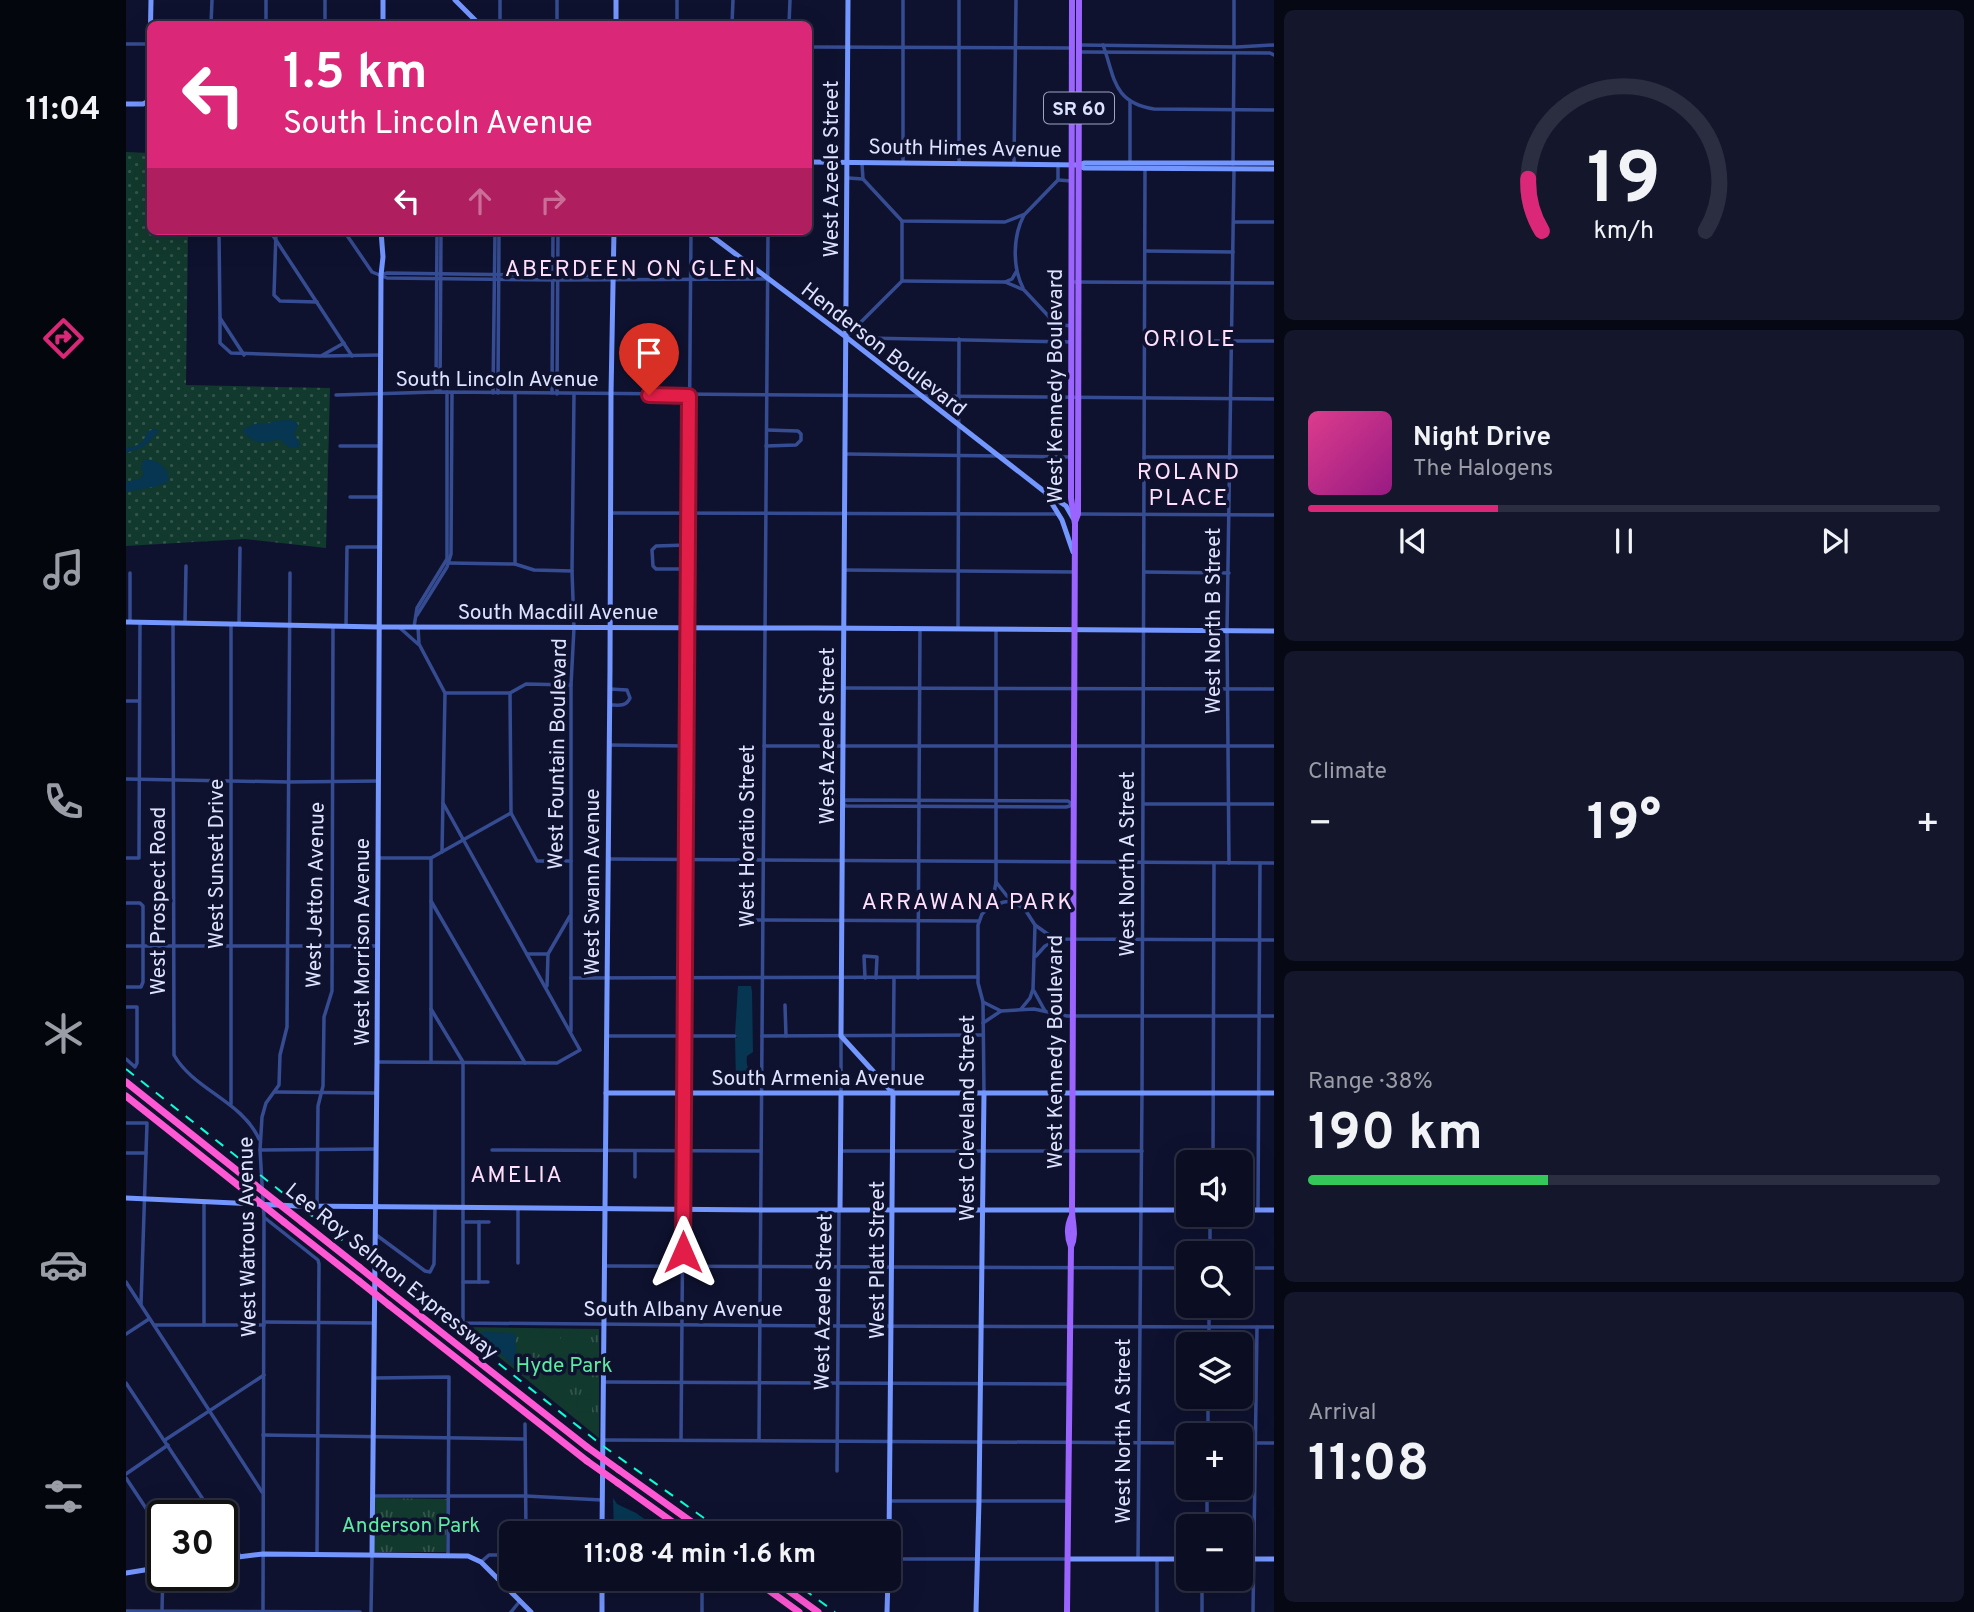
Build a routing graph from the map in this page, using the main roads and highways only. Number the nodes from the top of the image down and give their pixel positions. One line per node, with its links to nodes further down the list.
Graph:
1 (1072, 0): 3 (main road, West Kennedy Boulevard / SR 60)
2 (1079, 0): 5 (main road, West Kennedy Boulevard / SR 60)
3 (1072, 11): 4 (main road, West Kennedy Boulevard / SR 60); 5 (main road)
4 (1072, 48): 6 (main road); 7 (main road, West Kennedy Boulevard / SR 60)
5 (1079, 48): 6 (main road, West Kennedy Boulevard / SR 60)
6 (1079, 86): 7 (main road, West Kennedy Boulevard / SR 60)
7 (1076, 165): 8 (main road, West Kennedy Boulevard / SR 60); 8 (main road, West Kennedy Boulevard / SR 60)
8 (1075, 282): 9 (main road, West Kennedy Boulevard / SR 60); 9 (main road, West Kennedy Boulevard / SR 60)
9 (1075, 399): 10 (main road, West Kennedy Boulevard / SR 60); 10 (main road, West Kennedy Boulevard / SR 60)
10 (1074, 524): 19 (main road, West Kennedy Boulevard / SR 60)
11 (126, 1082): 14 (highway, Lee Roy Selmon Expressway, bridge)
12 (126, 1096): 13 (highway, Lee Roy Selmon Expressway, bridge)
13 (671, 1521)
14 (690, 1521)
15 (770, 1591): 17 (highway)
16 (789, 1591): 18 (highway)
17 (799, 1612)
18 (818, 1612)
19 (1067, 1612)

